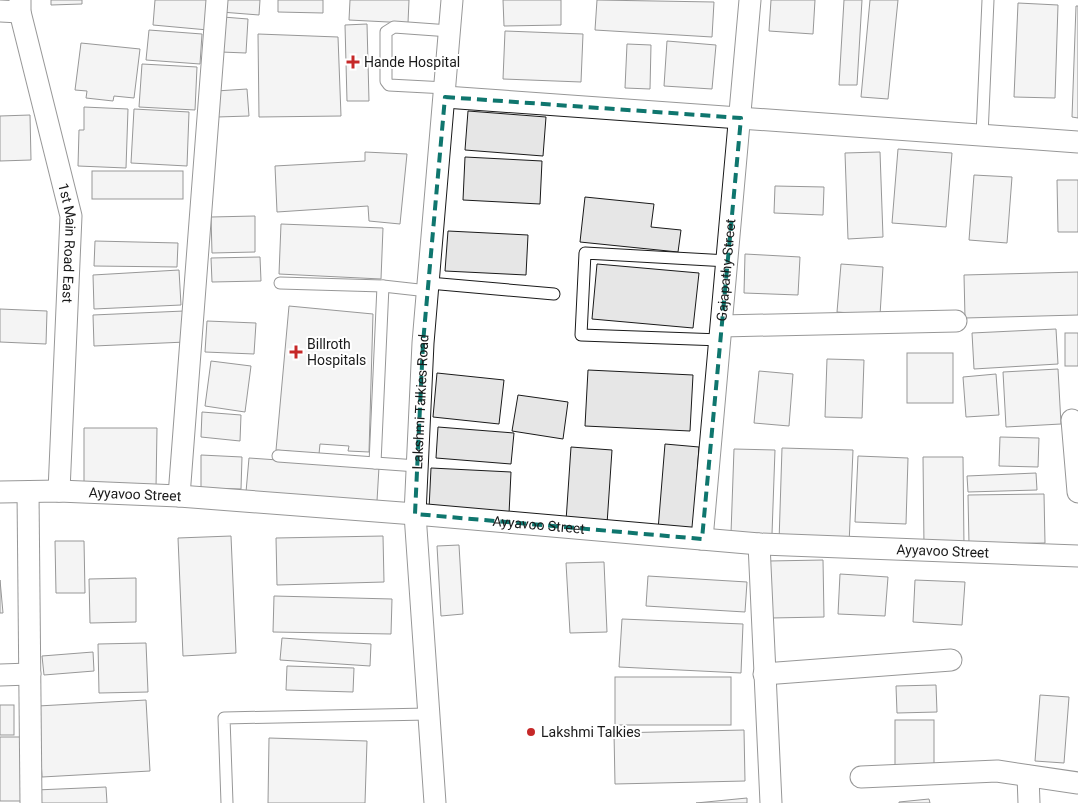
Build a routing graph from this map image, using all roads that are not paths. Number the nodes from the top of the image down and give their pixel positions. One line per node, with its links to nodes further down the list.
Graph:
1 (217, 0): 26 (street)
2 (452, 0): 6 (street, Lakshmi Talkies Road)
3 (750, 0): 8 (street, Gajapathy Street)
4 (988, 0): 9 (lane)
5 (13, 8): 22 (street, 1st Main Road East)
6 (450, 31): 7 (street, Lakshmi Talkies Road); 7 (lane)
7 (446, 92): 8 (street); 14 (street, Lakshmi Talkies Road)
8 (741, 118): 9 (street); 11 (street, Gajapathy Street)
9 (982, 135): 10 (street)
10 (1078, 142)
11 (728, 262): 17 (street, Gajapathy Street); 17 (lane)
12 (280, 283): 13 (lane)
13 (383, 286): 14 (lane); 20 (lane)
14 (428, 287): 15 (lane); 21 (street, Lakshmi Talkies Road)
15 (554, 294)
16 (956, 321): 17 (street)
17 (721, 333): 28 (street, Gajapathy Street)
18 (1072, 420): 25 (street)
19 (278, 456): 20 (lane)
20 (375, 463): 21 (lane)
21 (417, 466): 27 (street, Lakshmi Talkies Road)
22 (59, 491): 24 (street, Ayyavoo Street); 26 (street, Ayyavoo Street)
23 (0, 492): 24 (street, Ayyavoo Street)
24 (28, 492): 32 (street)
25 (1078, 492)
26 (179, 496): 27 (street, Ayyavoo Street)
27 (414, 514): 28 (street, Ayyavoo Street); 35 (street, Lakshmi Talkies Road)
28 (702, 539): 29 (street, Ayyavoo Street)
29 (759, 544): 30 (street, Ayyavoo Street); 33 (street)
30 (1078, 556)
31 (951, 660): 33 (street)
32 (30, 674): 34 (street); 39 (street)
33 (764, 674): 42 (street)
34 (0, 675)
35 (428, 714): 40 (lane); 41 (street, Lakshmi Talkies Road)
36 (1028, 776): 37 (street); 38 (street); 43 (street)
37 (862, 777)
38 (1078, 783)
39 (31, 803)
40 (227, 803)
41 (435, 803)
42 (771, 803)
43 (1030, 803)

